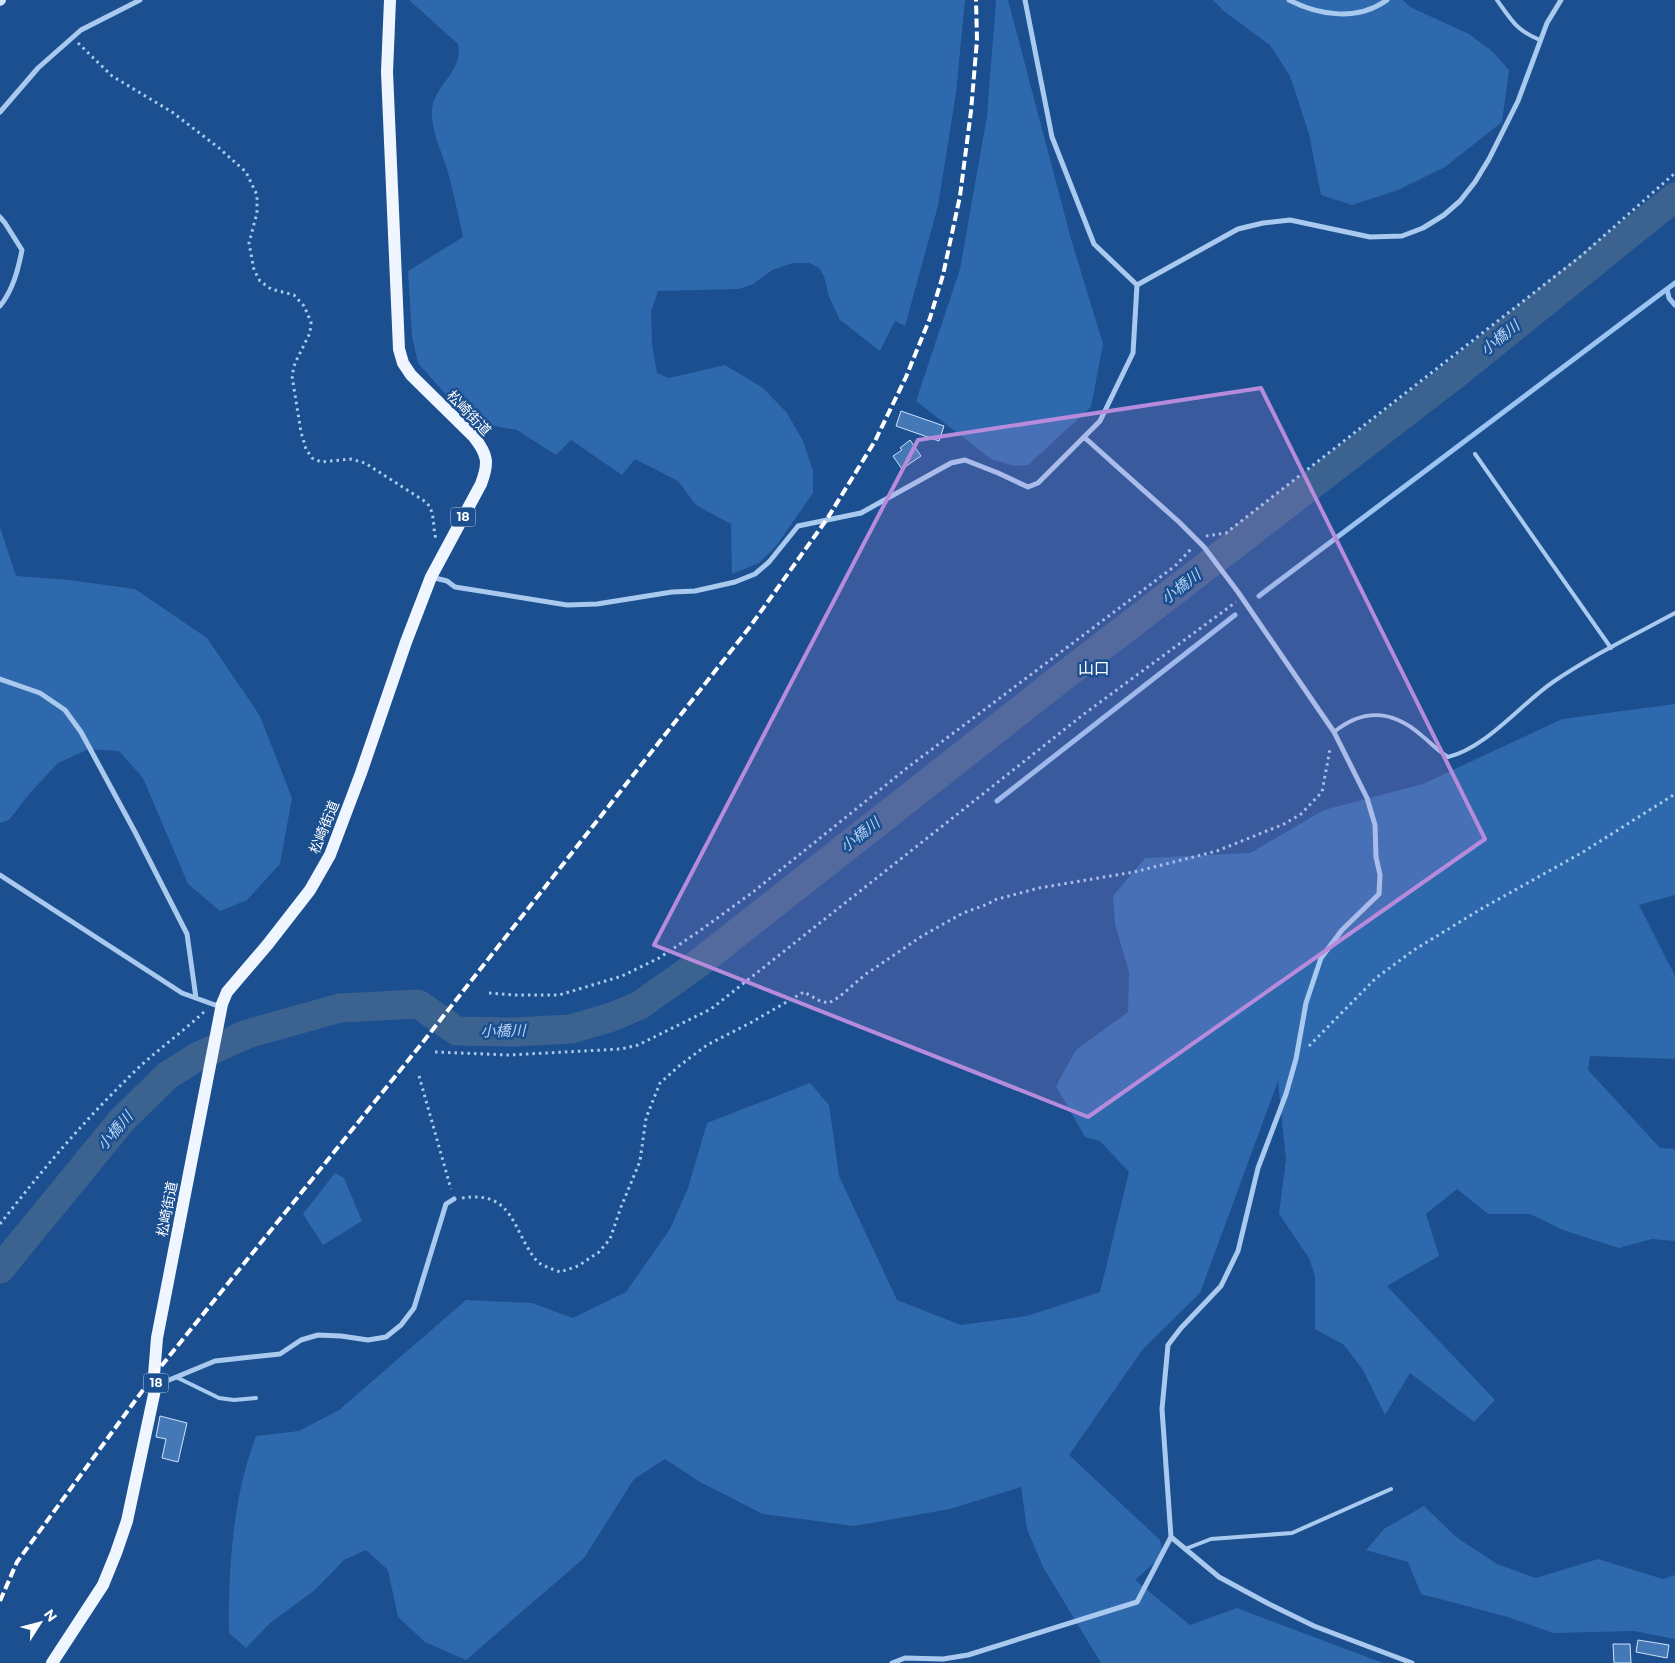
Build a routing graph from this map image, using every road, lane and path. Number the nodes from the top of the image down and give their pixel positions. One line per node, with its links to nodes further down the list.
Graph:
1 (140, 0): 8 (street)
2 (390, 0): 18 (main road, 松崎街道 / 18)
3 (1025, 0): 13 (street)
4 (1289, 0): 5 (street)
5 (1387, 0)
6 (1497, 0): 9 (lane)
7 (1560, 0): 9 (street)
8 (72, 37): 10 (street); 18 (path)
9 (1540, 40): 13 (street)
10 (0, 112)
11 (1675, 172): 17 (path)
12 (0, 217): 14 (street)
13 (1138, 284): 15 (street)
14 (0, 306)
15 (1084, 437): 17 (street); 19 (street)
16 (1475, 454): 22 (lane)
17 (1197, 540): 20 (street); 27 (path)
18 (442, 556): 19 (main road, 松崎街道 / 18)
19 (431, 577): 29 (main road, 松崎街道 / 18)
20 (1242, 598): 24 (street); 30 (path)
21 (1675, 613): 22 (lane)
22 (1611, 648): 24 (lane)
23 (0, 679): 28 (street)
24 (1334, 732): 31 (street); 33 (path)
25 (1675, 794): 31 (path)
26 (0, 875): 28 (street)
27 (489, 993)
28 (196, 998): 29 (street)
29 (218, 1006): 34 (path); 36 (main road, 松崎街道 / 18)
30 (435, 1052)
31 (1296, 1059): 39 (street)
32 (419, 1076): 33 (path)
33 (454, 1199): 35 (street)
34 (0, 1224)
35 (176, 1377): 36 (street); 37 (lane)
36 (156, 1386): 41 (main road, 松崎街道 / 18)
37 (256, 1398)
38 (1391, 1489): 40 (lane)
39 (1171, 1537): 40 (street); 42 (street)
40 (1185, 1549): 43 (street)
41 (52, 1663)
42 (892, 1663)
43 (1412, 1663)

